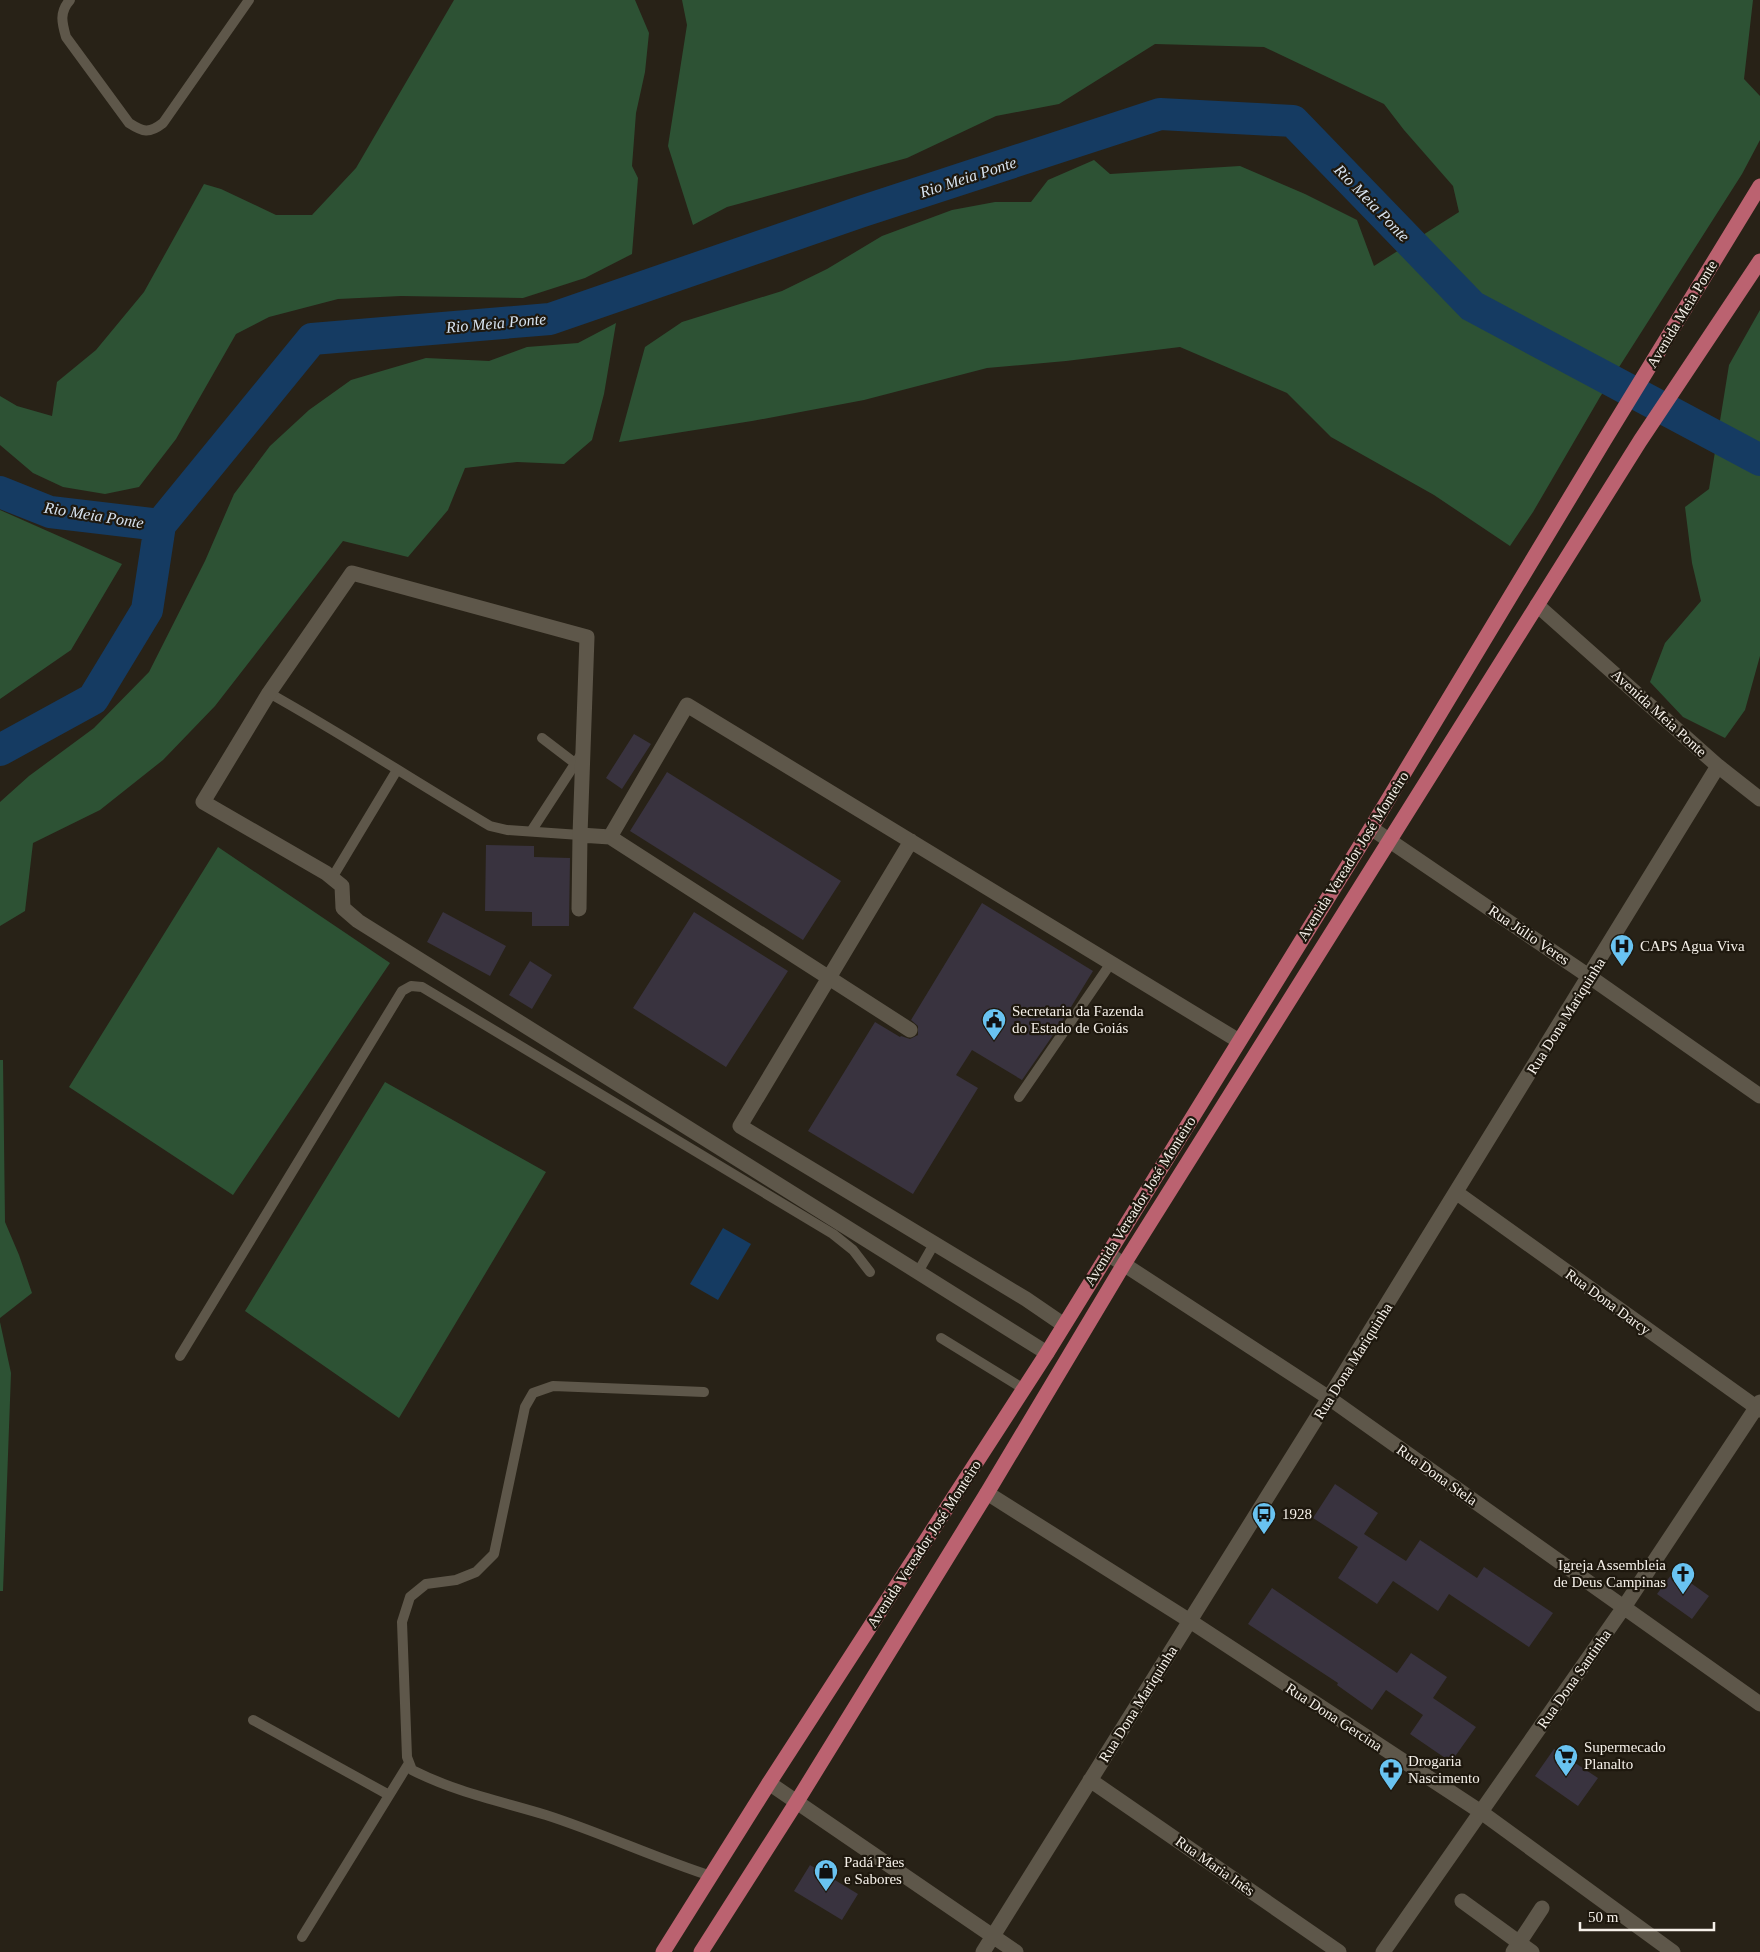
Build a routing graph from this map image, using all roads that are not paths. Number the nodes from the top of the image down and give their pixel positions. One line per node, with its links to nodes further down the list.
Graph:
1 (70, 0): 2 (lane)
2 (249, 0)
3 (1760, 186): 5 (main road, Avenida Meia Ponte)
4 (1760, 260): 6 (main road, Avenida Vereador José Monteiro)
5 (1604, 441): 13 (main road, Avenida Vereador José Monteiro)
6 (1538, 604): 10 (street, Avenida Meia Ponte); 18 (main road, Avenida Vereador José Monteiro)
7 (270, 693): 9 (street); 11 (lane); 19 (street)
8 (542, 738): 9 (lane)
9 (579, 758): 14 (lane); 15 (street)
10 (1718, 766): 12 (street, Avenida Meia Ponte); 23 (street, Rua Dona Mariquinha)
11 (397, 770): 14 (lane); 19 (lane)
12 (1760, 800)
13 (1371, 828): 18 (street, Rua Júlio Veres); 25 (main road, Avenida Vereador José Monteiro)
14 (532, 830): 15 (lane)
15 (580, 834): 16 (street); 20 (street)
16 (610, 837): 17 (street); 22 (street)
17 (911, 841): 21 (street); 22 (street)
18 (1390, 841): 23 (street, Rua Júlio Veres); 31 (main road, Avenida Vereador José Monteiro)
19 (332, 878): 33 (street)
20 (579, 909)
21 (1111, 963): 25 (street); 27 (lane)
22 (829, 977): 24 (street); 29 (street)
23 (1590, 977): 26 (street, Rua Júlio Veres); 28 (street, Rua Dona Mariquinha)
24 (910, 1030)
25 (1239, 1041): 30 (main road, Avenida Vereador José Monteiro)
26 (1760, 1096)
27 (1019, 1097)
28 (1456, 1193): 40 (street, Rua Dona Mariquinha); 41 (street, Rua Dona Darcy)
29 (934, 1244): 33 (lane); 34 (street)
30 (1108, 1254): 31 (street, Rua Dona Stela); 34 (main road, Avenida Vereador José Monteiro)
31 (1124, 1264): 40 (street, Rua Dona Stela); 42 (main road, Avenida Vereador José Monteiro)
32 (870, 1272): 37 (lane)
33 (918, 1272): 36 (street)
34 (1064, 1324): 36 (main road, Avenida Vereador José Monteiro)
35 (941, 1338): 38 (lane)
36 (1047, 1353): 38 (main road, Avenida Vereador José Monteiro)
37 (180, 1356)
38 (1024, 1389): 49 (main road, Avenida Vereador José Monteiro)
39 (704, 1392): 47 (lane)
40 (1330, 1398): 43 (street, Rua Dona Stela); 44 (street, Rua Dona Mariquinha)
41 (1759, 1406): 43 (street, Rua Dona Santinha)
42 (987, 1493): 44 (street, Rua Dona Gercina); 51 (main road, Avenida Vereador José Monteiro)
43 (1624, 1607): 45 (street, Rua Dona Stela); 52 (street, Rua Dona Santinha)
44 (1190, 1621): 48 (street, Rua Dona Mariquinha); 52 (street, Rua Dona Gercina)
45 (1760, 1704)
46 (253, 1720): 50 (lane)
47 (409, 1763): 50 (lane); 53 (lane)
48 (1090, 1780): 56 (street, Rua Dona Mariquinha); 63 (street, Rua Maria Inês)
49 (769, 1783): 51 (street); 53 (main road, Avenida Vereador José Monteiro)
50 (389, 1795): 57 (lane)
51 (796, 1803): 56 (street); 60 (main road, Avenida Vereador José Monteiro)
52 (1481, 1812): 64 (street, Rua Dona Santinha); 66 (street, Rua Dona Gercina)
53 (711, 1876): 59 (main road, Avenida Vereador José Monteiro)
54 (1462, 1901): 58 (street)
55 (1542, 1908): 58 (street)
56 (993, 1936): 61 (street, Rua Dona Mariquinha); 62 (street)
57 (302, 1937)
58 (1516, 1947): 65 (street)
59 (662, 1952)
60 (701, 1952)
61 (983, 1952)
62 (1016, 1952)
63 (1339, 1952)
64 (1383, 1952)
65 (1532, 1952)
66 (1674, 1952)

